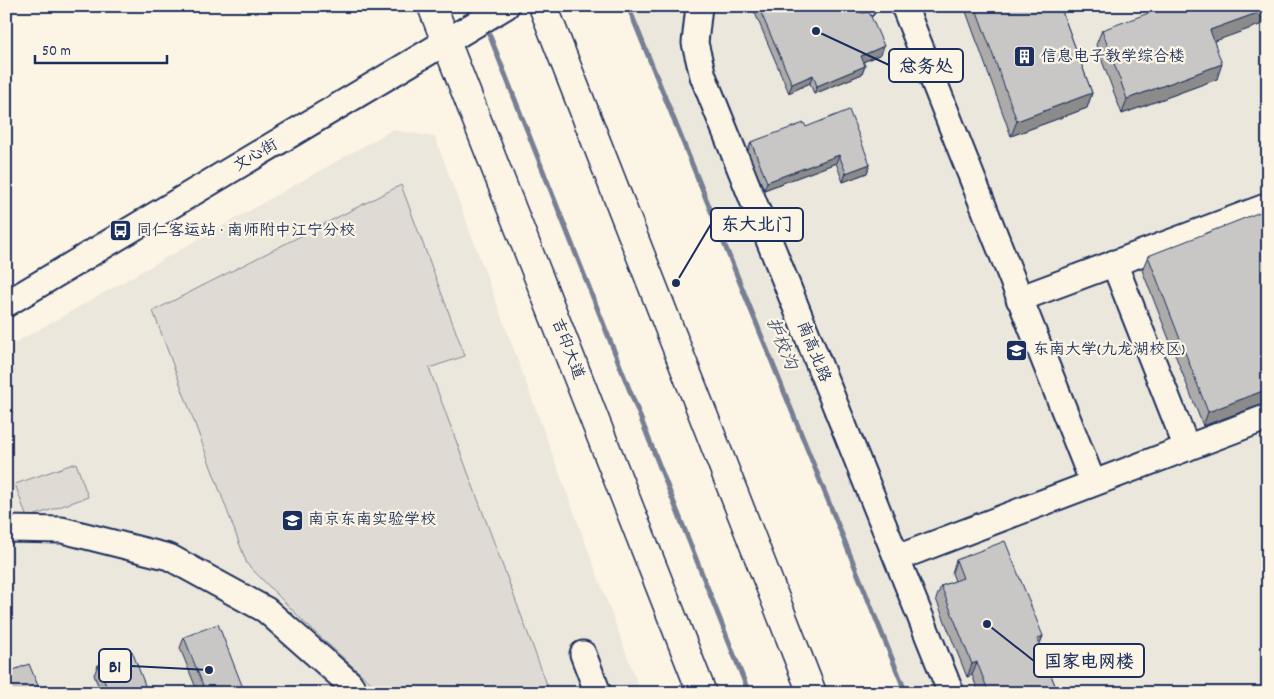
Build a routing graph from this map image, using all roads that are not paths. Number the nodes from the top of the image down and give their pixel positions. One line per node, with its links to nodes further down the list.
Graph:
1 (432, 6): 6 (main road, 吉印大道)
2 (543, 6): 20 (main road)
3 (699, 6): 15 (street, 南高北路)
4 (904, 6): 9 (street)
5 (491, 16): 6 (street, 文心街)
6 (447, 43): 10 (street, 文心街); 19 (main road, 吉印大道)
7 (1268, 206): 8 (street)
8 (1114, 264): 9 (street); 12 (street)
9 (1020, 298): 13 (street)
10 (6, 304)
11 (1268, 417): 12 (street)
12 (1187, 448): 13 (street)
13 (1093, 483): 15 (street)
14 (6, 529): 17 (street)
15 (897, 558): 21 (street, 南高北路)
16 (583, 654): 18 (street)
17 (356, 693)
18 (598, 693)
19 (702, 693)
20 (812, 693)
21 (951, 693)

